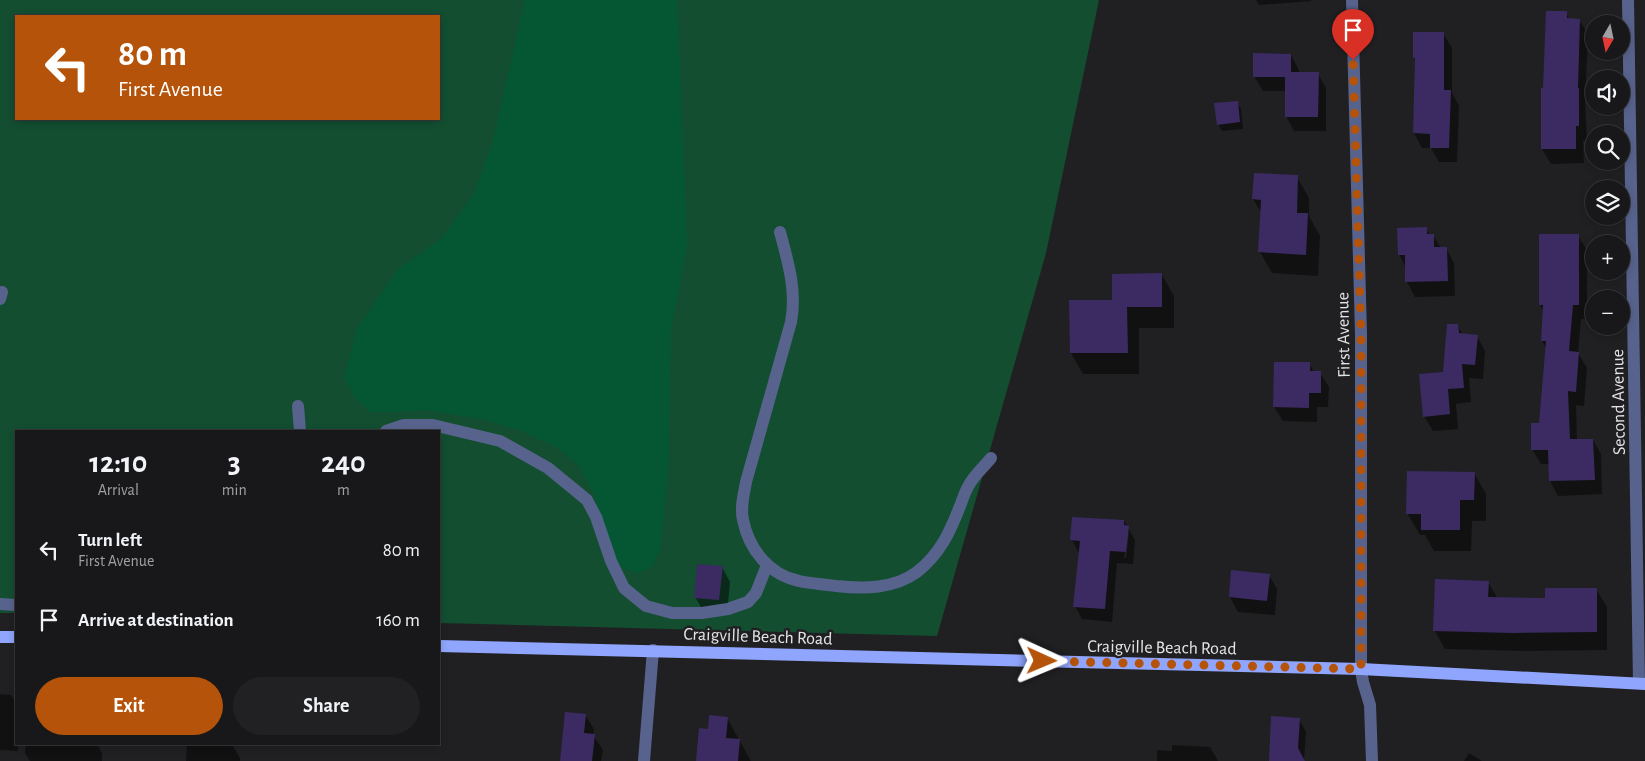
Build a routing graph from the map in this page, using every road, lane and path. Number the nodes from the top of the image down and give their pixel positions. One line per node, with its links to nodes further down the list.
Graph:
1 (1352, 0): 15 (street, First Avenue)
2 (1628, 0): 16 (street, Second Avenue)
3 (780, 232): 8 (street)
4 (298, 406): 5 (street)
5 (300, 430)
6 (389, 430): 8 (street)
7 (991, 458): 8 (street)
8 (767, 565)
9 (0, 604): 10 (street)
10 (15, 605)
11 (0, 637): 12 (main road)
12 (15, 637)
13 (440, 646): 14 (main road, Craigville Beach Road)
14 (653, 650): 15 (main road, Craigville Beach Road); 17 (street)
15 (1361, 669): 16 (main road, Craigville Beach Road); 18 (street, First Avenue)
16 (1642, 684)
17 (644, 761)
18 (1372, 761)

